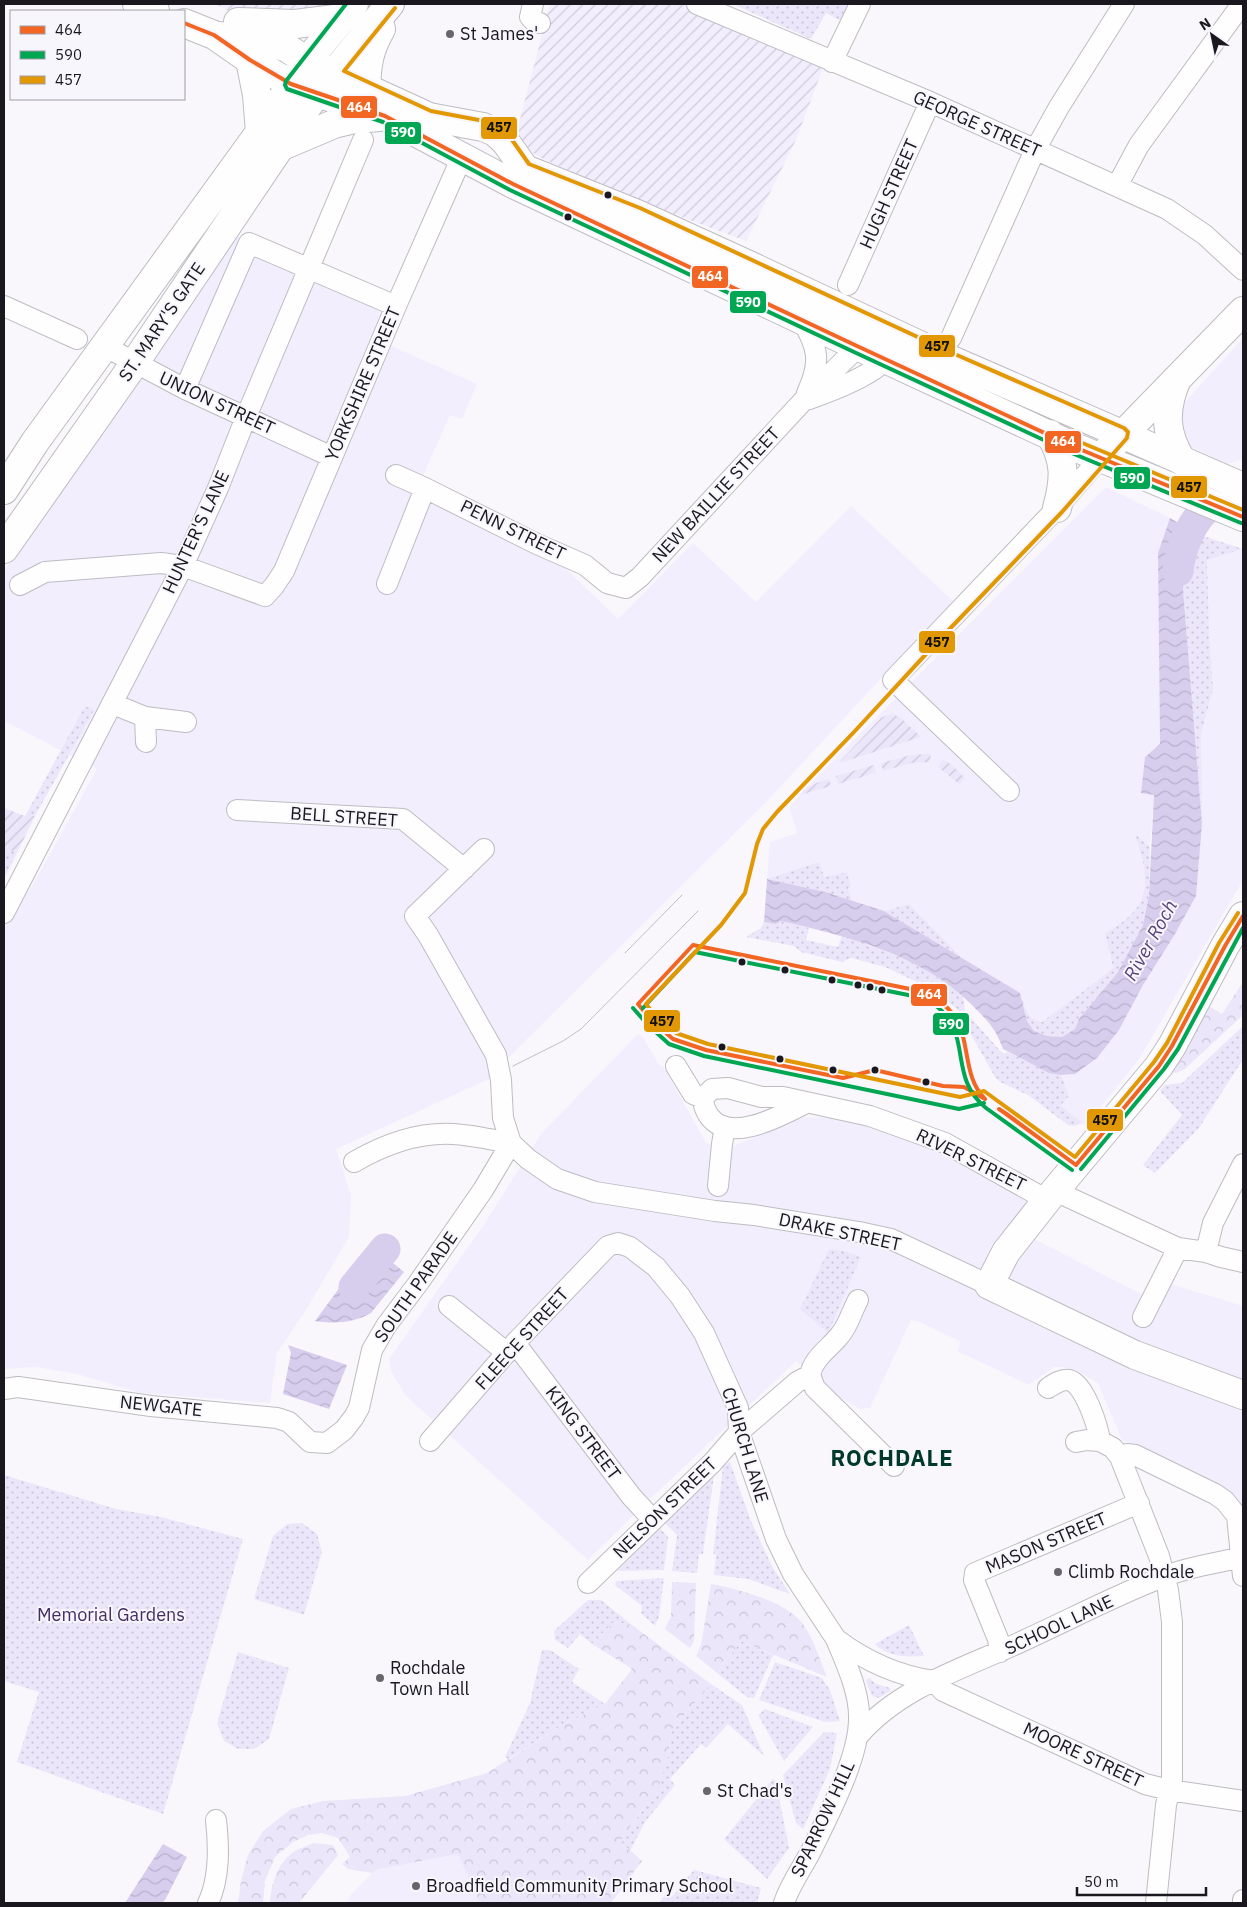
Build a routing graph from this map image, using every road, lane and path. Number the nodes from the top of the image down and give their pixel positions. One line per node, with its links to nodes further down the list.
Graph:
1 (137, 4): 10 (main road)
2 (390, 4): 19 (main road, ST. MARY'S GATE)
3 (395, 4): 21 (main road)
4 (533, 4): 14 (street)
5 (697, 4): 9 (street, GEORGE STREET)
6 (860, 4): 18 (street)
7 (1124, 4): 26 (street)
8 (1235, 6): 28 (street)
9 (722, 9): 18 (street, GEORGE STREET)
10 (153, 10)
11 (349, 11): 12 (main road); 17 (main road, ST. MARY'S GATE)
12 (185, 18)
13 (185, 23): 15 (main road)
14 (540, 24)
15 (214, 35): 16 (main road); 17 (main road)
16 (250, 60): 20 (main road); 24 (main road)
17 (308, 61): 19 (main road); 20 (main road, ST. MARY'S GATE)
18 (832, 62): 22 (street, GEORGE STREET)
19 (326, 83): 20 (main road); 21 (main road); 23 (main road); 24 (main road, ST. MARY'S GATE)
20 (291, 84): 24 (main road, ST. MARY'S GATE)
21 (366, 88): 36 (main road)
22 (930, 102): 26 (street, GEORGE STREET); 31 (street, HUGH STREET)
23 (385, 116): 24 (main road); 35 (main road)
24 (271, 139): 39 (main road, ST. MARY'S GATE); 42 (main road, ST. MARY'S GATE)
25 (363, 140): 29 (street, HUNTER'S LANE)
26 (1035, 150): 28 (street, GEORGE STREET); 37 (street)
27 (457, 168): 32 (street, YORKSHIRE STREET)
28 (1117, 186): 30 (street, GEORGE STREET)
29 (309, 270): 32 (street); 44 (street); 46 (street, HUNTER'S LANE)
30 (1243, 270)
31 (848, 285)
32 (396, 306): 49 (street, YORKSHIRE STREET)
33 (6, 311): 38 (street)
34 (1243, 311): 43 (main road)
35 (801, 319): 40 (main road); 45 (street, NEW BAILLIE STREET)
36 (886, 329): 40 (street, NEW BAILLIE STREET); 41 (street); 48 (main road)
37 (951, 338)
38 (77, 339)
39 (104, 346): 42 (street, UNION STREET); 55 (main road, ST. MARY'S GATE)
40 (857, 346): 41 (main road); 45 (street, NEW BAILLIE STREET)
41 (886, 358): 45 (street); 47 (main road)
42 (134, 364): 44 (street, UNION STREET); 58 (main road, ST. MARY'S GATE)
43 (1177, 378): 48 (main road); 51 (main road)
44 (185, 389): 46 (street, UNION STREET)
45 (804, 400): 62 (street, NEW BAILLIE STREET)
46 (246, 417): 49 (street, UNION STREET); 59 (street, HUNTER'S LANE)
47 (1050, 434): 50 (main road); 56 (main road)
48 (1122, 434): 50 (main road); 51 (main road)
49 (332, 457): 59 (street, YORKSHIRE STREET)
50 (1100, 458): 56 (street); 57 (main road)
51 (1182, 461): 53 (main road)
52 (396, 475): 54 (street, PENN STREET)
53 (1243, 487)
54 (425, 488): 60 (street); 62 (street, PENN STREET)
55 (4, 490)
56 (1057, 508): 67 (street)
57 (1243, 517)
58 (4, 549)
59 (183, 566): 61 (street); 63 (street, HUNTER'S LANE)
60 (387, 584)
61 (20, 585)
62 (626, 588)
63 (113, 704): 64 (street); 71 (street, HUNTER'S LANE)
64 (145, 717): 65 (street); 66 (street)
65 (186, 722)
66 (146, 742)
67 (1009, 791)
68 (237, 810): 70 (street, BELL STREET)
69 (484, 849): 70 (street)
70 (464, 869): 77 (street)
71 (4, 913)
72 (1243, 916): 81 (main road)
73 (676, 1066): 74 (street)
74 (702, 1098): 75 (street, RIVER STREET); 76 (street)
75 (806, 1103): 76 (street); 81 (street, RIVER STREET)
76 (725, 1127): 80 (street)
77 (511, 1143): 78 (street); 86 (street, DRAKE STREET); 98 (street, SOUTH PARADE)
78 (354, 1162)
79 (1243, 1164): 84 (street)
80 (718, 1186)
81 (1051, 1195): 83 (street, RIVER STREET); 86 (main road)
82 (618, 1243): 90 (street, FLEECE STREET); 95 (street, CHURCH LANE)
83 (1178, 1248): 84 (street, RIVER STREET); 89 (street)
84 (1206, 1252): 85 (street, RIVER STREET)
85 (1243, 1262)
86 (989, 1285): 94 (main road, DRAKE STREET)
87 (858, 1300): 91 (street, NELSON STREET)
88 (450, 1306): 90 (street, KING STREET)
89 (1143, 1318)
90 (511, 1348): 96 (street, FLEECE STREET); 103 (street, KING STREET)
91 (810, 1375): 95 (street, NELSON STREET); 101 (street)
92 (1048, 1388): 97 (street)
93 (4, 1389): 98 (street, NEWGATE)
94 (1243, 1395)
95 (739, 1432): 103 (street, NELSON STREET); 107 (street, CHURCH LANE)
96 (430, 1441)
97 (1100, 1441): 99 (street); 100 (street)
98 (310, 1442)
99 (1076, 1442)
100 (1120, 1457): 102 (street); 104 (street)
101 (894, 1466)
102 (1139, 1504): 105 (street); 108 (street, MASON STREET)
103 (653, 1520): 106 (street, NELSON STREET)
104 (1243, 1563): 105 (street, SCHOOL LANE)
105 (1164, 1576): 108 (street, SCHOOL LANE); 111 (street)
106 (588, 1583)
107 (836, 1639): 109 (street, CHURCH LANE); 110 (street, CHURCH LANE)
108 (1000, 1652): 109 (street, SCHOOL LANE)
109 (934, 1680): 110 (street, SCHOOL LANE); 111 (street, MOORE STREET)
110 (859, 1734): 114 (street, SPARROW HILL)
111 (1169, 1790): 112 (street, MOORE STREET); 116 (street)
112 (1243, 1801)
113 (216, 1820): 115 (street)
114 (788, 1901)
115 (208, 1903)
116 (1156, 1903)

